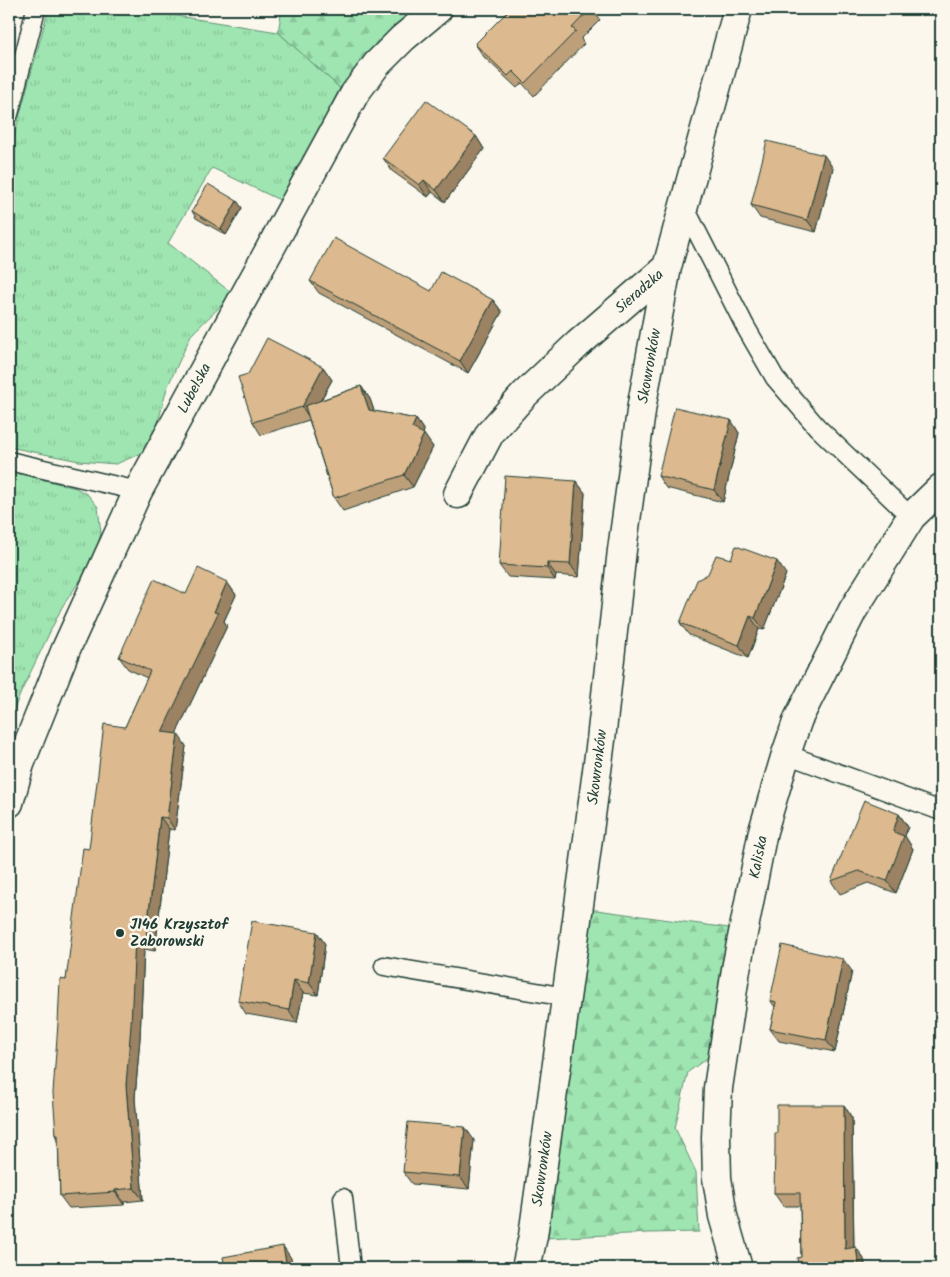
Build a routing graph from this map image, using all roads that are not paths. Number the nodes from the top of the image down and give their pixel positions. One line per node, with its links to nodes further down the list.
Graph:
1 (36, 9): 4 (lane)
2 (438, 9): 9 (street, Lubelska)
3 (738, 9): 5 (street, Sieradzka)
4 (9, 114)
5 (684, 206): 6 (street, Sieradzka); 11 (lane)
6 (667, 267): 10 (street, Sieradzka); 16 (street, Skowronków)
7 (9, 461): 9 (lane)
8 (941, 488): 11 (street, Kaliska)
9 (138, 491): 13 (street, Lubelska)
10 (458, 494)
11 (911, 517): 12 (street, Kaliska)
12 (786, 754): 14 (lane); 20 (street, Kaliska)
13 (9, 803)
14 (941, 811)
15 (384, 966): 16 (lane)
16 (566, 997): 19 (street, Skowronków)
17 (343, 1198): 18 (lane)
18 (351, 1268)
19 (526, 1268)
20 (738, 1268)

